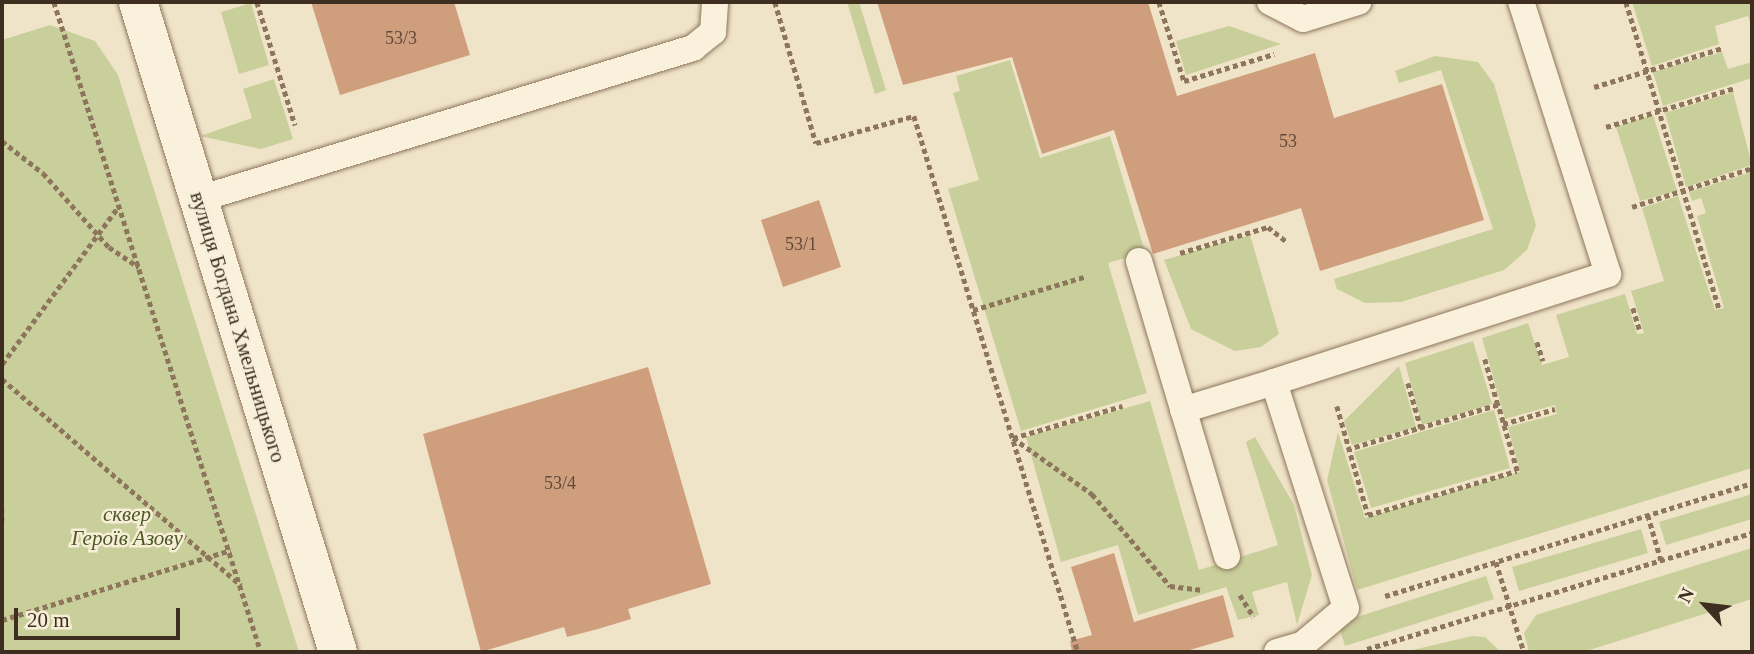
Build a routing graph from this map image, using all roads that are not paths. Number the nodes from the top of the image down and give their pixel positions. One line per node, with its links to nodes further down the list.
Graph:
1 (138, 2): 6 (street, вулиця Богдана Хмельницького)
2 (715, 2): 6 (lane)
3 (1270, 2): 4 (lane)
4 (1358, 2)
5 (1521, 2): 8 (lane)
6 (199, 199): 11 (street, вулиця Богдана Хмельницького)
7 (1139, 263): 9 (lane)
8 (1274, 382): 9 (lane); 12 (lane)
9 (1184, 410): 10 (lane)
10 (1227, 556)
11 (338, 652)
12 (1277, 652)

